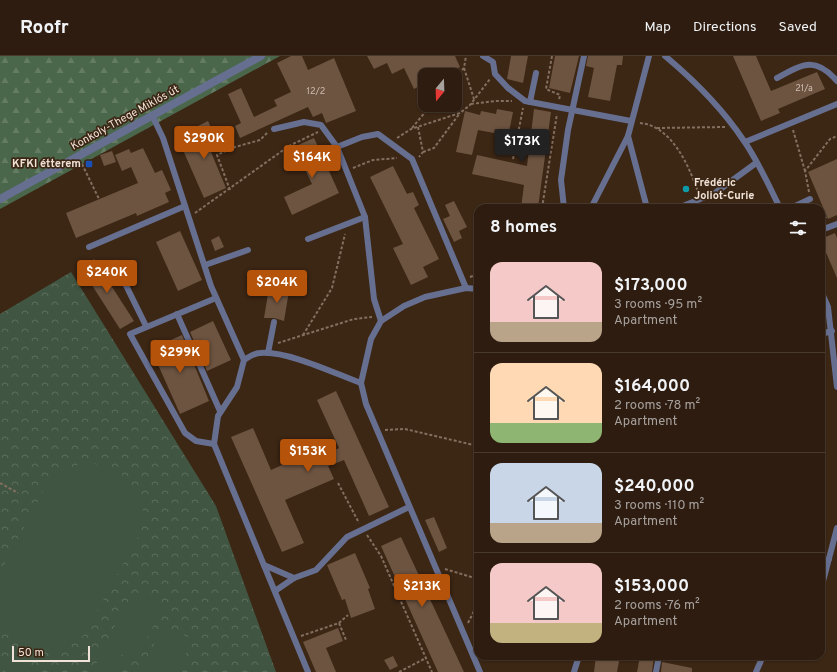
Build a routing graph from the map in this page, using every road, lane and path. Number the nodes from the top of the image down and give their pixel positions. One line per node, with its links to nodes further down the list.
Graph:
1 (260, 56): 23 (street, Konkoly-Thege Miklós út)
2 (466, 56): 10 (path)
3 (483, 56): 9 (lane)
4 (497, 56): 9 (lane)
5 (552, 56): 19 (path)
6 (584, 56): 20 (lane)
7 (649, 56): 24 (lane)
8 (665, 56): 26 (lane)
9 (493, 62): 12 (lane)
10 (464, 68): 15 (path)
11 (536, 73): 16 (lane)
12 (495, 74): 15 (path); 16 (lane)
13 (777, 78): 14 (lane)
14 (837, 81)
15 (474, 99): 18 (path)
16 (528, 102): 18 (path); 19 (lane); 38 (path)
17 (837, 104): 25 (lane)
18 (470, 105): 22 (path)
19 (558, 108): 20 (lane); 46 (path)
20 (573, 111): 24 (lane); 47 (lane)
21 (425, 112): 30 (path)
22 (460, 113): 30 (path); 36 (path)
23 (152, 115): 37 (street, Konkoly-Thege Miklós út); 53 (lane)
24 (631, 121): 27 (path); 31 (lane)
25 (791, 123): 33 (lane); 40 (path)
26 (734, 127): 27 (path); 33 (lane)
27 (656, 128): 45 (path)
28 (274, 129): 29 (lane); 41 (path)
29 (324, 129): 35 (lane); 41 (path)
30 (411, 129): 34 (path)
31 (628, 136): 48 (lane); 49 (lane)
32 (837, 136): 40 (path)
33 (745, 142): 39 (lane)
34 (389, 143): 35 (lane); 64 (lane)
35 (337, 147): 54 (lane)
36 (423, 152)
37 (78, 156): 42 (street, Konkoly-Thege Miklós út); 43 (path)
38 (513, 159)
39 (756, 163): 45 (lane); 51 (lane)
40 (805, 171): 44 (path)
41 (230, 190): 55 (path)
42 (0, 199)
43 (99, 199)
44 (810, 199): 52 (lane)
45 (701, 200): 50 (lane)
46 (543, 204)
47 (564, 204)
48 (593, 204)
49 (646, 204)
50 (690, 204)
51 (778, 204)
52 (799, 204)
53 (185, 206): 55 (lane); 60 (lane)
54 (365, 217): 56 (lane); 70 (lane)
55 (189, 218): 63 (lane)
56 (348, 224): 59 (lane); 75 (path)
57 (837, 224): 58 (lane)
58 (825, 228)
59 (308, 239)
60 (89, 247)
61 (248, 250): 63 (lane)
62 (115, 263): 72 (lane)
63 (205, 266): 66 (lane)
64 (466, 288): 65 (lane); 70 (lane)
65 (474, 289)
66 (216, 298): 68 (lane); 78 (lane)
67 (825, 300): 73 (lane)
68 (177, 314): 72 (lane); 81 (lane)
69 (372, 317): 75 (path)
70 (381, 321): 79 (lane)
71 (274, 322): 76 (lane)
72 (146, 326): 83 (lane)
73 (832, 331): 74 (lane); 80 (lane)
74 (825, 333)
75 (303, 335): 76 (path)
76 (269, 346): 77 (lane)
77 (268, 352): 78 (lane); 79 (lane)
78 (244, 360): 81 (lane)
79 (361, 383): 82 (lane)
80 (837, 386)
81 (220, 411): 83 (lane)
82 (379, 433): 84 (path); 88 (lane)
83 (214, 444): 93 (lane)
84 (474, 445)
85 (0, 483): 87 (path)
86 (338, 484): 90 (path)
87 (18, 493)
88 (409, 507): 90 (lane); 94 (lane)
89 (837, 528): 91 (lane)
90 (362, 529): 96 (lane); 105 (path)
91 (830, 558): 92 (lane); 95 (lane)
92 (825, 562)
93 (264, 565): 96 (lane); 98 (lane)
94 (434, 565): 97 (path); 102 (lane)
95 (825, 575)
96 (294, 578): 98 (lane)
97 (474, 578)
98 (275, 591): 103 (lane)
99 (474, 610): 102 (path)
100 (348, 615): 101 (path)
101 (339, 622): 103 (path); 104 (path)
102 (463, 633): 106 (lane)
103 (294, 639): 111 (lane)
104 (346, 640)
105 (427, 658): 112 (path); 113 (path)
106 (474, 658)
107 (475, 660): 114 (lane)
108 (578, 660): 115 (lane)
109 (658, 660): 116 (lane)
110 (761, 660): 117 (lane)
111 (308, 672)
112 (399, 672)
113 (432, 672)
114 (480, 672)
115 (574, 672)
116 (656, 672)
117 (756, 672)

